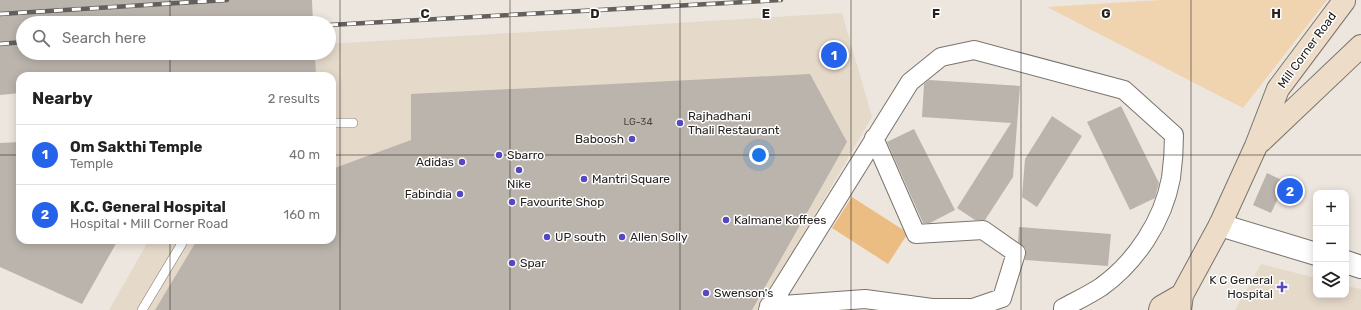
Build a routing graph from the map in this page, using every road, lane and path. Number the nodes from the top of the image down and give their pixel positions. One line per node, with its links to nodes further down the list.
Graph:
1 (1344, 1): 6 (main road, Mill Corner Road)
2 (1361, 46): 6 (main road, Mill Corner Road)
3 (336, 122): 4 (lane)
4 (353, 123)
5 (874, 138): 13 (street); 13 (street); 15 (street)
6 (1256, 146): 7 (main road, Mill Corner Road)
7 (1220, 225): 9 (street); 12 (main road, Mill Corner Road)
8 (182, 244): 14 (lane)
9 (1313, 253)
10 (1349, 263): 11 (street)
11 (1361, 267)
12 (1181, 302): 16 (main road, Mill Corner Road)
13 (769, 308)
14 (142, 310)
15 (1063, 310)
16 (1160, 310)

